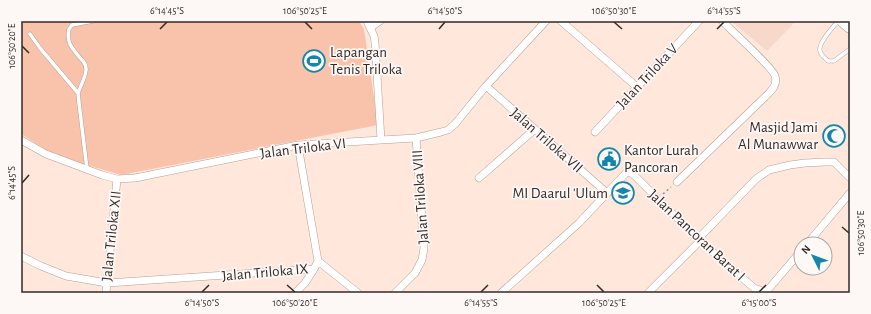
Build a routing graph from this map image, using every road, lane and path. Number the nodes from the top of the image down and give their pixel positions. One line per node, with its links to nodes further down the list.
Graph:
1 (93, 21): 14 (lane)
2 (380, 21): 8 (street)
3 (546, 21): 12 (street, Jalan Triloka VI)
4 (560, 21): 13 (street)
5 (699, 21): 13 (street, Jalan Triloka V)
6 (722, 21): 25 (street)
7 (838, 23): 9 (main road); 11 (lane)
8 (368, 24): 19 (street)
9 (850, 27)
10 (30, 34): 14 (lane)
11 (850, 49)
12 (486, 86): 15 (street, Jalan Triloka VII); 17 (street, Jalan Triloka VI)
13 (637, 88): 16 (street, Jalan Triloka V)
14 (78, 93): 21 (lane)
15 (534, 130): 22 (street); 26 (street, Jalan Triloka VII)
16 (596, 132)
17 (416, 138): 19 (street, Jalan Triloka VI); 41 (street, Jalan Triloka VIII)
18 (21, 140): 21 (street, Jalan Triloka VI)
19 (381, 140): 20 (street, Jalan Triloka VI)
20 (298, 145): 24 (street, Jalan Triloka VI); 32 (street, Jalan Triloka IX)
21 (87, 169): 24 (street, Jalan Triloka VI)
22 (479, 178)
23 (850, 178): 30 (street)
24 (117, 179): 35 (street, Jalan Triloka XII)
25 (677, 182): 28 (path)
26 (607, 193): 28 (street, Jalan Pancoran Barat I); 42 (street)
27 (850, 193): 29 (street)
28 (658, 199): 30 (street, Jalan Pancoran Barat I)
29 (814, 236)
30 (699, 240): 36 (street, Jalan Pancoran Barat I); 43 (street)
31 (21, 256): 35 (street, Jalan Triloka IX)
32 (318, 261): 34 (street, Jalan Triloka IX); 40 (street, Jalan Triloka IX)
33 (793, 261): 37 (street)
34 (314, 269): 35 (street, Jalan Triloka IX); 39 (street)
35 (107, 283): 38 (street, Jalan Triloka XII)
36 (752, 290): 37 (street, Jalan Pancoran Barat I)
37 (767, 292)
38 (106, 293)
39 (295, 293)
40 (358, 293)
41 (395, 293)
42 (501, 293)
43 (648, 293)

